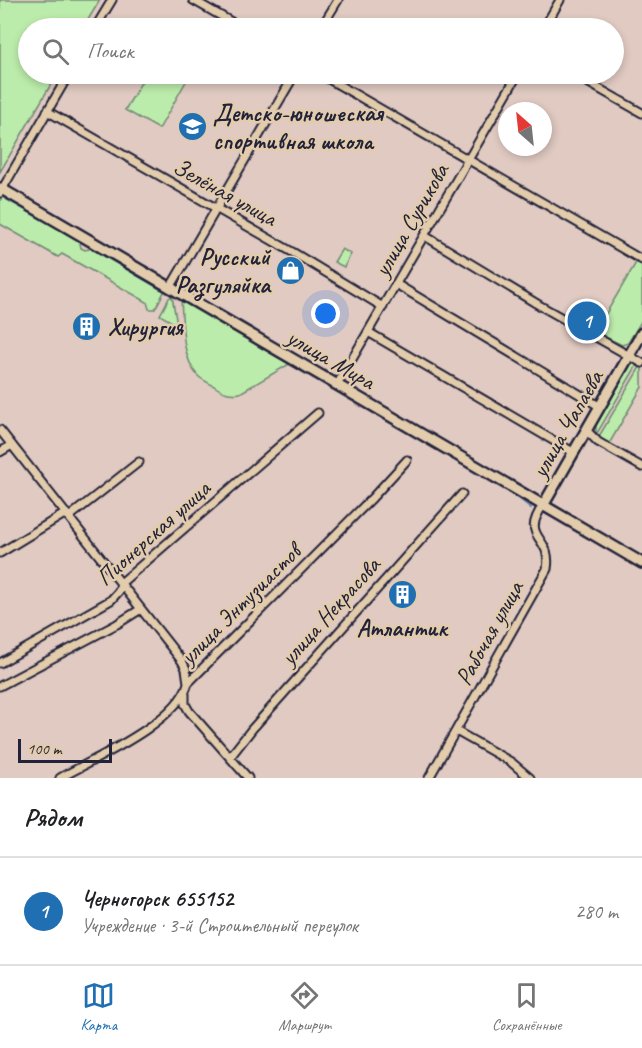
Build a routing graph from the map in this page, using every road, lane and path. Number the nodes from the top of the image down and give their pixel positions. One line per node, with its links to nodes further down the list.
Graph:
1 (111, 0): 5 (street)
2 (338, 0): 7 (street)
3 (560, 0): 8 (street)
4 (196, 1): 6 (street)
5 (101, 18)
6 (225, 18)
7 (327, 18)
8 (550, 18)
9 (63, 84): 14 (street)
10 (289, 84): 18 (street)
11 (337, 84): 16 (street)
12 (512, 84): 16 (street, улица Сурикова)
13 (591, 84): 15 (street)
14 (47, 111): 17 (street); 18 (street, Зелёная улица)
15 (642, 113)
16 (468, 160): 19 (street, улица Сурикова); 20 (street)
17 (1, 190): 22 (main road, улица Мира)
18 (216, 209): 22 (street); 23 (street, Зелёная улица)
19 (424, 236): 21 (street, улица Сурикова); 26 (street)
20 (642, 260)
21 (396, 284): 23 (street, улица Сурикова); 29 (street)
22 (170, 288): 28 (main road, улица Мира)
23 (383, 307): 24 (street, улица Сурикова)
24 (368, 332): 28 (street, улица Сурикова); 35 (street)
25 (642, 333): 26 (main road, улица Чапаева)
26 (629, 355): 27 (street); 29 (main road, улица Чапаева)
27 (642, 363)
28 (337, 385): 40 (main road, улица Мира)
29 (600, 406): 32 (main road, улица Чапаева)
30 (318, 413): 46 (street, Пионерская улица)
31 (0, 430): 33 (street)
32 (586, 430): 35 (main road, улица Чапаева); 38 (street)
33 (12, 445): 34 (street); 41 (street)
34 (0, 452)
35 (573, 452): 40 (main road, улица Чапаева)
36 (407, 460): 49 (street, улица Энтузиастов)
37 (139, 462): 41 (street)
38 (642, 467)
39 (462, 494): 53 (street, улица Некрасова)
40 (544, 504): 43 (street); 45 (main road, улица Мира)
41 (68, 515): 44 (street); 46 (street)
42 (524, 524): 43 (street)
43 (533, 524): 52 (street, Рабочая улица)
44 (0, 553)
45 (642, 563)
46 (121, 583): 47 (street); 48 (street, Пионерская улица)
47 (141, 609): 49 (street); 50 (street, Пионерская улица)
48 (0, 663)
49 (188, 683): 51 (street, улица Энтузиастов)
50 (0, 686)
51 (184, 694): 53 (street); 54 (street, улица Энтузиастов)
52 (456, 731): 56 (street, Рабочая улица); 57 (street)
53 (230, 757): 55 (street)
54 (60, 778)
55 (248, 778)
56 (429, 778)
57 (530, 778)

